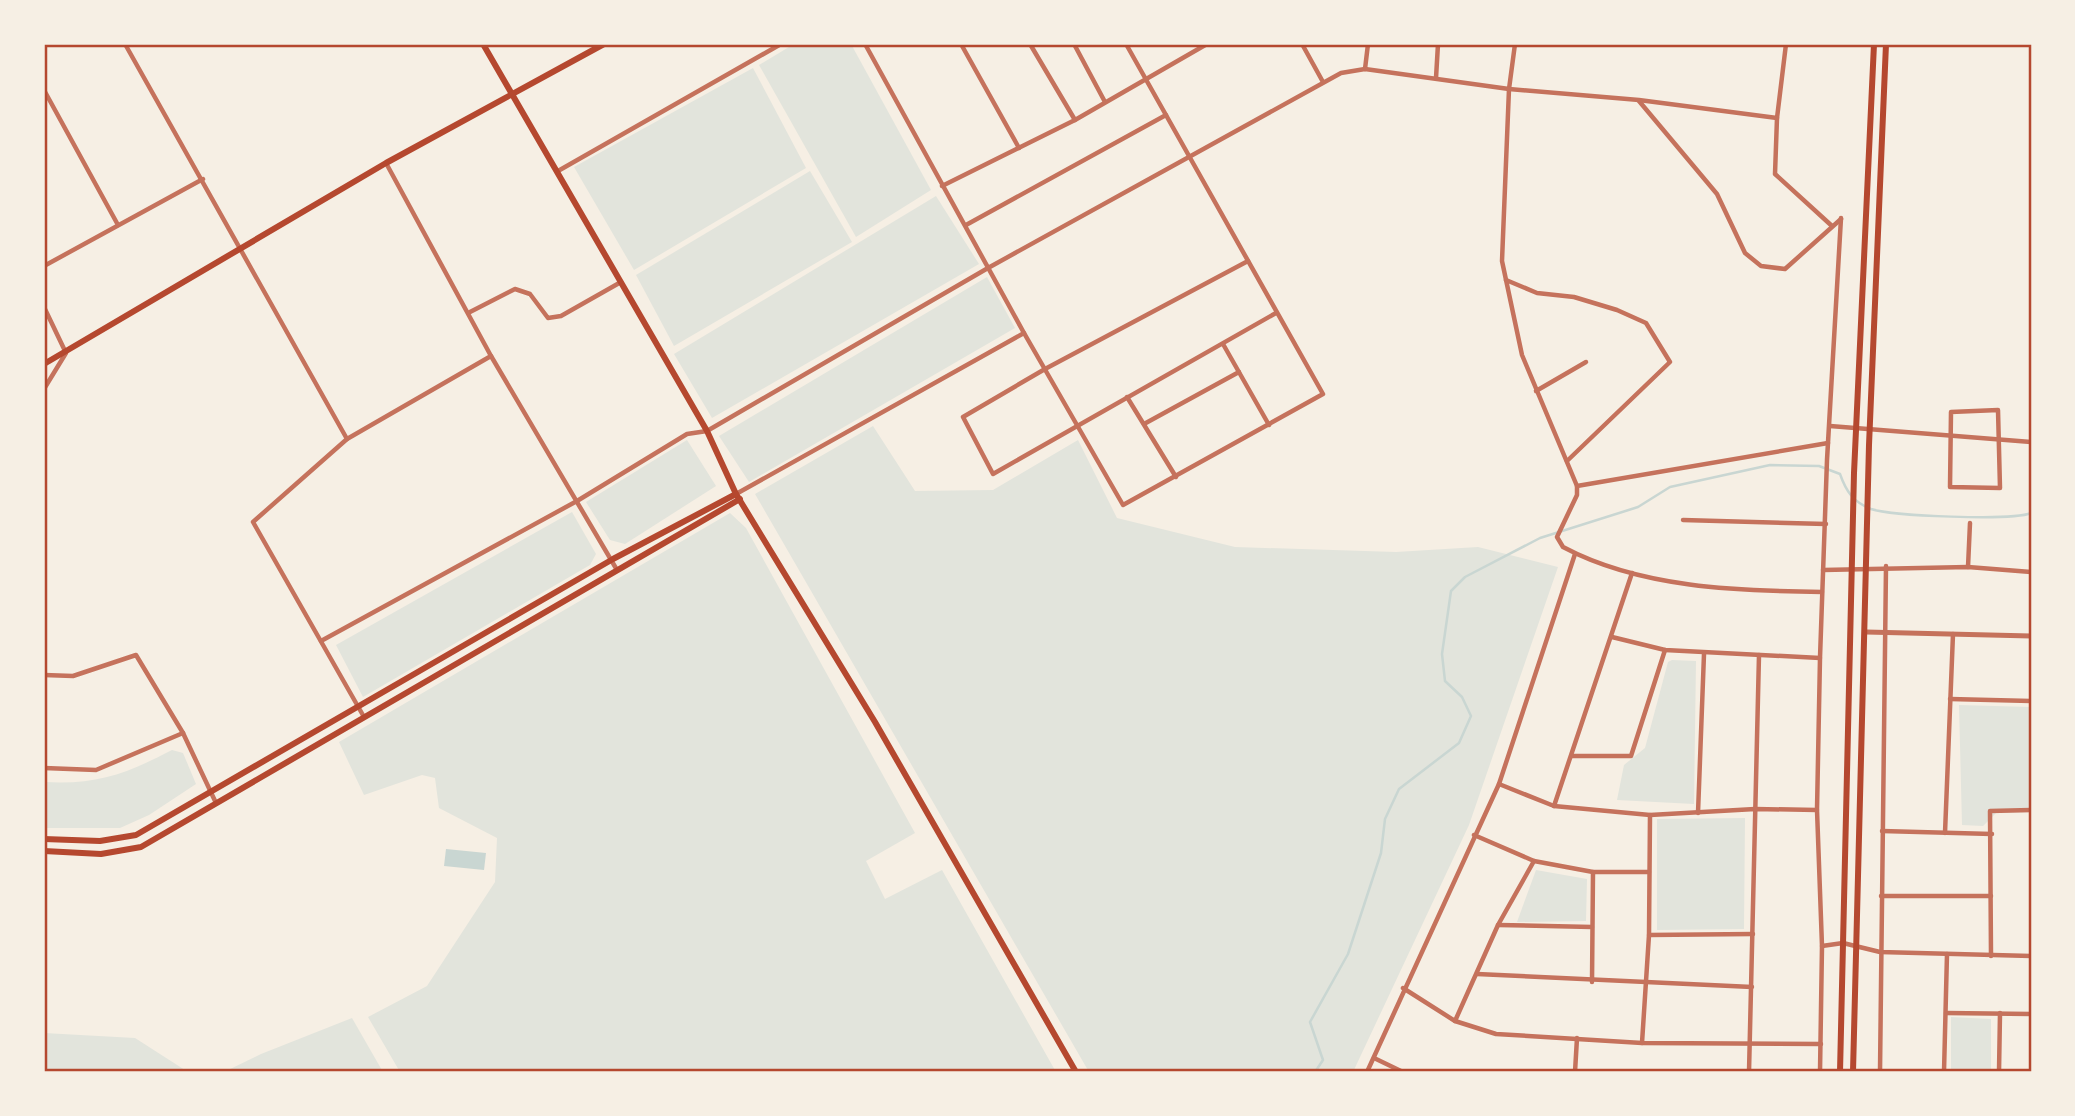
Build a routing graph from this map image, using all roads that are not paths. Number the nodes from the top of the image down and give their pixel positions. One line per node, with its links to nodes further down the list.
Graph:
1 (125, 44): 34 (street)
2 (483, 44): 24 (main road)
3 (604, 44): 24 (main road)
4 (781, 44): 33 (street)
5 (865, 44): 35 (street)
6 (961, 44): 30 (street)
7 (1030, 44): 29 (street)
8 (1073, 44): 26 (street)
9 (1126, 44): 20 (street)
10 (1207, 44): 20 (street)
11 (1302, 44): 21 (street)
12 (1368, 44): 18 (street)
13 (1438, 44): 19 (street)
14 (1515, 44): 22 (street)
15 (1786, 44): 28 (street)
16 (1874, 44): 63 (main road)
17 (1886, 44): 64 (main road)
18 (1365, 69): 19 (street); 21 (street)
19 (1436, 78): 22 (street)
20 (1146, 79): 26 (street); 27 (street)
21 (1323, 82): 31 (street)
22 (1509, 89): 25 (street); 43 (street)
23 (44, 90): 36 (street)
24 (512, 96): 32 (main road); 33 (main road)
25 (1639, 100): 28 (street); 38 (street)
26 (1105, 102): 29 (street)
27 (1166, 115): 31 (street); 37 (street)
28 (1777, 118): 38 (street)
29 (1075, 120): 30 (street)
30 (1018, 148): 35 (street)
31 (1188, 157): 40 (street); 42 (street)
32 (386, 163): 39 (main road); 46 (street)
33 (558, 171): 44 (main road)
34 (203, 180): 36 (street); 39 (street)
35 (942, 186): 37 (street)
36 (118, 225): 41 (street)
37 (966, 225): 42 (street)
38 (1832, 226): 62 (street)
39 (240, 248): 50 (main road); 67 (street)
40 (1248, 261): 47 (street); 54 (street)
41 (44, 266)
42 (988, 268): 48 (street); 65 (street)
43 (1506, 280): 57 (street); 71 (street)
44 (621, 282): 46 (street); 65 (main road)
45 (44, 307): 50 (street)
46 (470, 312): 51 (street)
47 (1276, 313): 49 (street); 61 (street)
48 (1024, 333): 54 (street); 74 (street)
49 (1223, 344): 55 (street); 58 (street)
50 (66, 353): 53 (main road); 56 (street)
51 (491, 356): 67 (street); 75 (street)
52 (1586, 362): 57 (street)
53 (44, 365)
54 (1045, 369): 59 (street); 59 (street)
55 (1239, 372): 60 (street); 61 (street)
56 (44, 390)
57 (1536, 391): 71 (street)
58 (1126, 397): 59 (street); 60 (street)
59 (1079, 424): 72 (street)
60 (1144, 424): 72 (street)
61 (1269, 425): 72 (street)
62 (1830, 426): 63 (street); 70 (street)
63 (1856, 427): 64 (street); 83 (main road)
64 (1870, 428): 66 (street); 85 (main road)
65 (707, 431): 74 (main road); 75 (street)
66 (1951, 436): 68 (street); 68 (street); 68 (street)
67 (347, 439): 95 (street)
68 (2000, 440): 69 (street)
69 (2031, 442)
70 (1828, 443): 73 (street); 78 (street)
71 (1567, 461): 73 (street)
72 (1176, 477)
73 (1577, 486): 79 (street)
74 (738, 497): 80 (main road); 86 (main road); 153 (main road)
75 (577, 501): 80 (street); 95 (street)
76 (1683, 520): 78 (street)
77 (1970, 523): 82 (street)
78 (1826, 524): 84 (street)
79 (1575, 554): 88 (street); 108 (street)
80 (612, 559): 86 (street); 103 (main road)
81 (1886, 566): 82 (street); 85 (street); 91 (street)
82 (1968, 567): 87 (street)
83 (1852, 569): 84 (street); 85 (street); 132 (main road)
84 (1823, 570): 89 (street)
85 (1866, 570): 90 (main road)
86 (618, 571): 104 (main road)
87 (2031, 572)
88 (1632, 573): 89 (street); 94 (street)
89 (1822, 593): 99 (street)
90 (1866, 632): 91 (street); 134 (main road)
91 (1885, 633): 92 (street); 117 (street)
92 (1953, 634): 93 (street); 101 (street)
93 (2031, 636)
94 (1612, 637): 96 (street); 106 (street)
95 (321, 641): 103 (street)
96 (1665, 650): 97 (street); 106 (street)
97 (1704, 654): 98 (street); 115 (street)
98 (1759, 655): 99 (street); 112 (street)
99 (1820, 658): 113 (street)
100 (44, 675): 105 (street)
101 (1950, 699): 102 (street); 118 (street)
102 (2031, 701)
103 (358, 706): 104 (street); 109 (main road)
104 (364, 718): 110 (main road)
105 (183, 733): 107 (street); 109 (street)
106 (1572, 756): 111 (street)
107 (44, 768)
108 (1499, 784): 111 (street); 120 (street)
109 (210, 792): 110 (street); 121 (main road)
110 (216, 803): 122 (main road)
111 (1554, 806): 116 (street)
112 (1755, 809): 113 (street); 115 (street); 131 (street)
113 (1817, 810): 133 (street)
114 (2031, 810): 119 (street)
115 (1698, 813): 116 (street)
116 (1650, 815): 125 (street)
117 (1882, 831): 118 (street); 126 (street)
118 (1945, 833): 119 (street)
119 (1992, 834): 127 (street)
120 (1474, 835): 123 (street); 143 (street)
121 (44, 839)
122 (44, 851)
123 (1534, 861): 124 (street); 128 (street)
124 (1593, 872): 125 (street); 129 (street)
125 (1649, 872): 130 (street)
126 (1881, 896): 127 (street); 135 (street)
127 (1991, 896): 137 (street)
128 (1498, 925): 129 (street); 139 (street)
129 (1592, 927): 140 (street)
130 (1649, 934): 131 (street); 141 (street)
131 (1753, 934): 142 (street)
132 (1843, 943): 133 (street); 134 (street); 159 (main road)
133 (1822, 946): 151 (street)
134 (1857, 947): 135 (street); 160 (main road)
135 (1880, 953): 136 (street); 161 (street)
136 (1947, 954): 137 (street); 144 (street)
137 (1991, 956): 138 (street)
138 (2031, 956)
139 (1477, 974): 140 (street); 147 (street)
140 (1592, 982): 141 (street)
141 (1646, 984): 142 (street); 149 (street)
142 (1752, 987): 150 (street)
143 (1403, 988): 147 (street); 152 (street)
144 (1946, 1013): 145 (street); 162 (street)
145 (2000, 1013): 146 (street); 163 (street)
146 (2031, 1014)
147 (1455, 1021): 148 (street)
148 (1577, 1038): 149 (street); 156 (street)
149 (1642, 1043): 150 (street)
150 (1749, 1043): 151 (street); 157 (street)
151 (1821, 1044): 158 (street)
152 (1374, 1058): 154 (street); 155 (street)
153 (1076, 1072)
154 (1367, 1072)
155 (1403, 1072)
156 (1575, 1072)
157 (1749, 1072)
158 (1820, 1072)
159 (1840, 1072)
160 (1853, 1072)
161 (1880, 1072)
162 (1944, 1072)
163 (1999, 1072)

